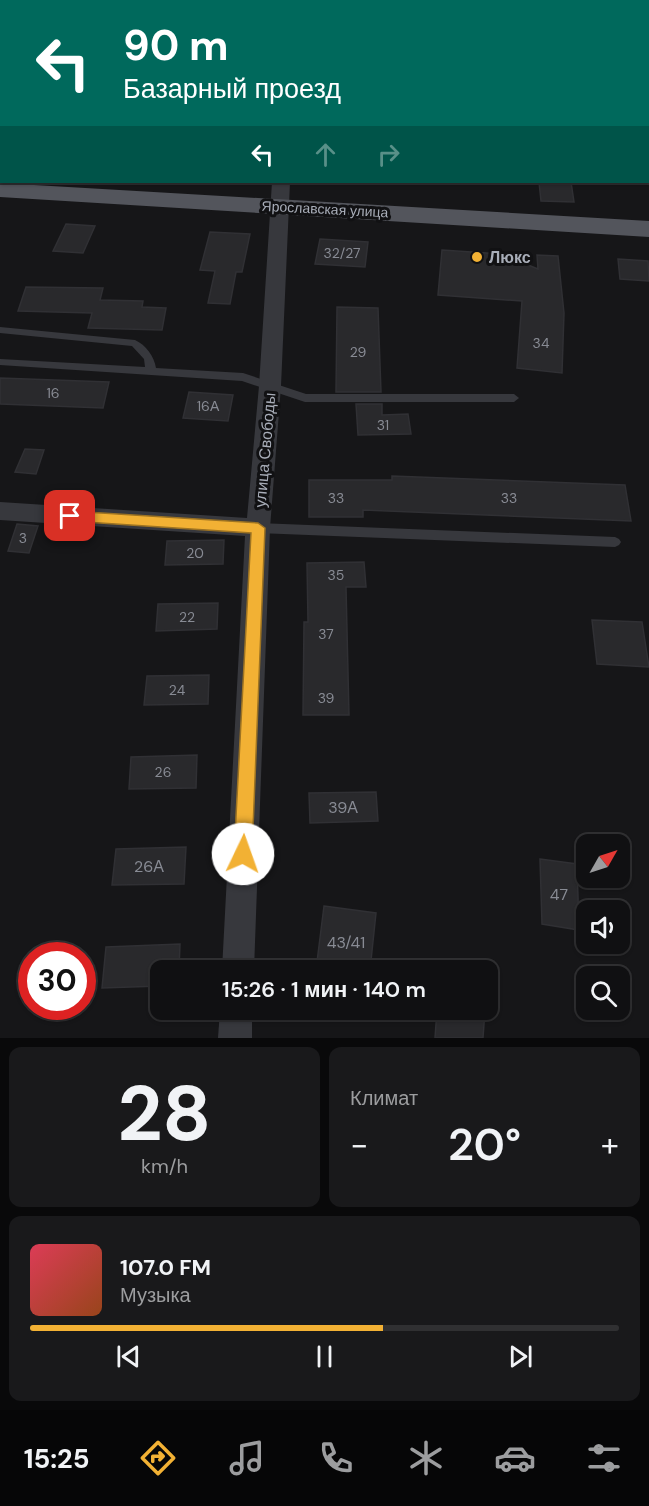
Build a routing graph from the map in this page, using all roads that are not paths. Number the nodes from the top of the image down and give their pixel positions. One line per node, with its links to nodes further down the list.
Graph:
1 (16, 188): 2 (main road, Ярославская улица)
2 (281, 194): 3 (main road, Ярославская улица); 7 (street, улица Свободы)
3 (649, 229)
4 (0, 330): 6 (lane)
5 (0, 362): 6 (lane)
6 (150, 370): 7 (lane)
7 (270, 386): 8 (lane); 10 (street, улица Свободы)
8 (514, 398)
9 (0, 512): 10 (street)
10 (258, 528): 11 (lane); 12 (street, улица Свободы)
11 (615, 542)
12 (238, 960)
13 (236, 1020): 14 (street)
14 (235, 1038)

